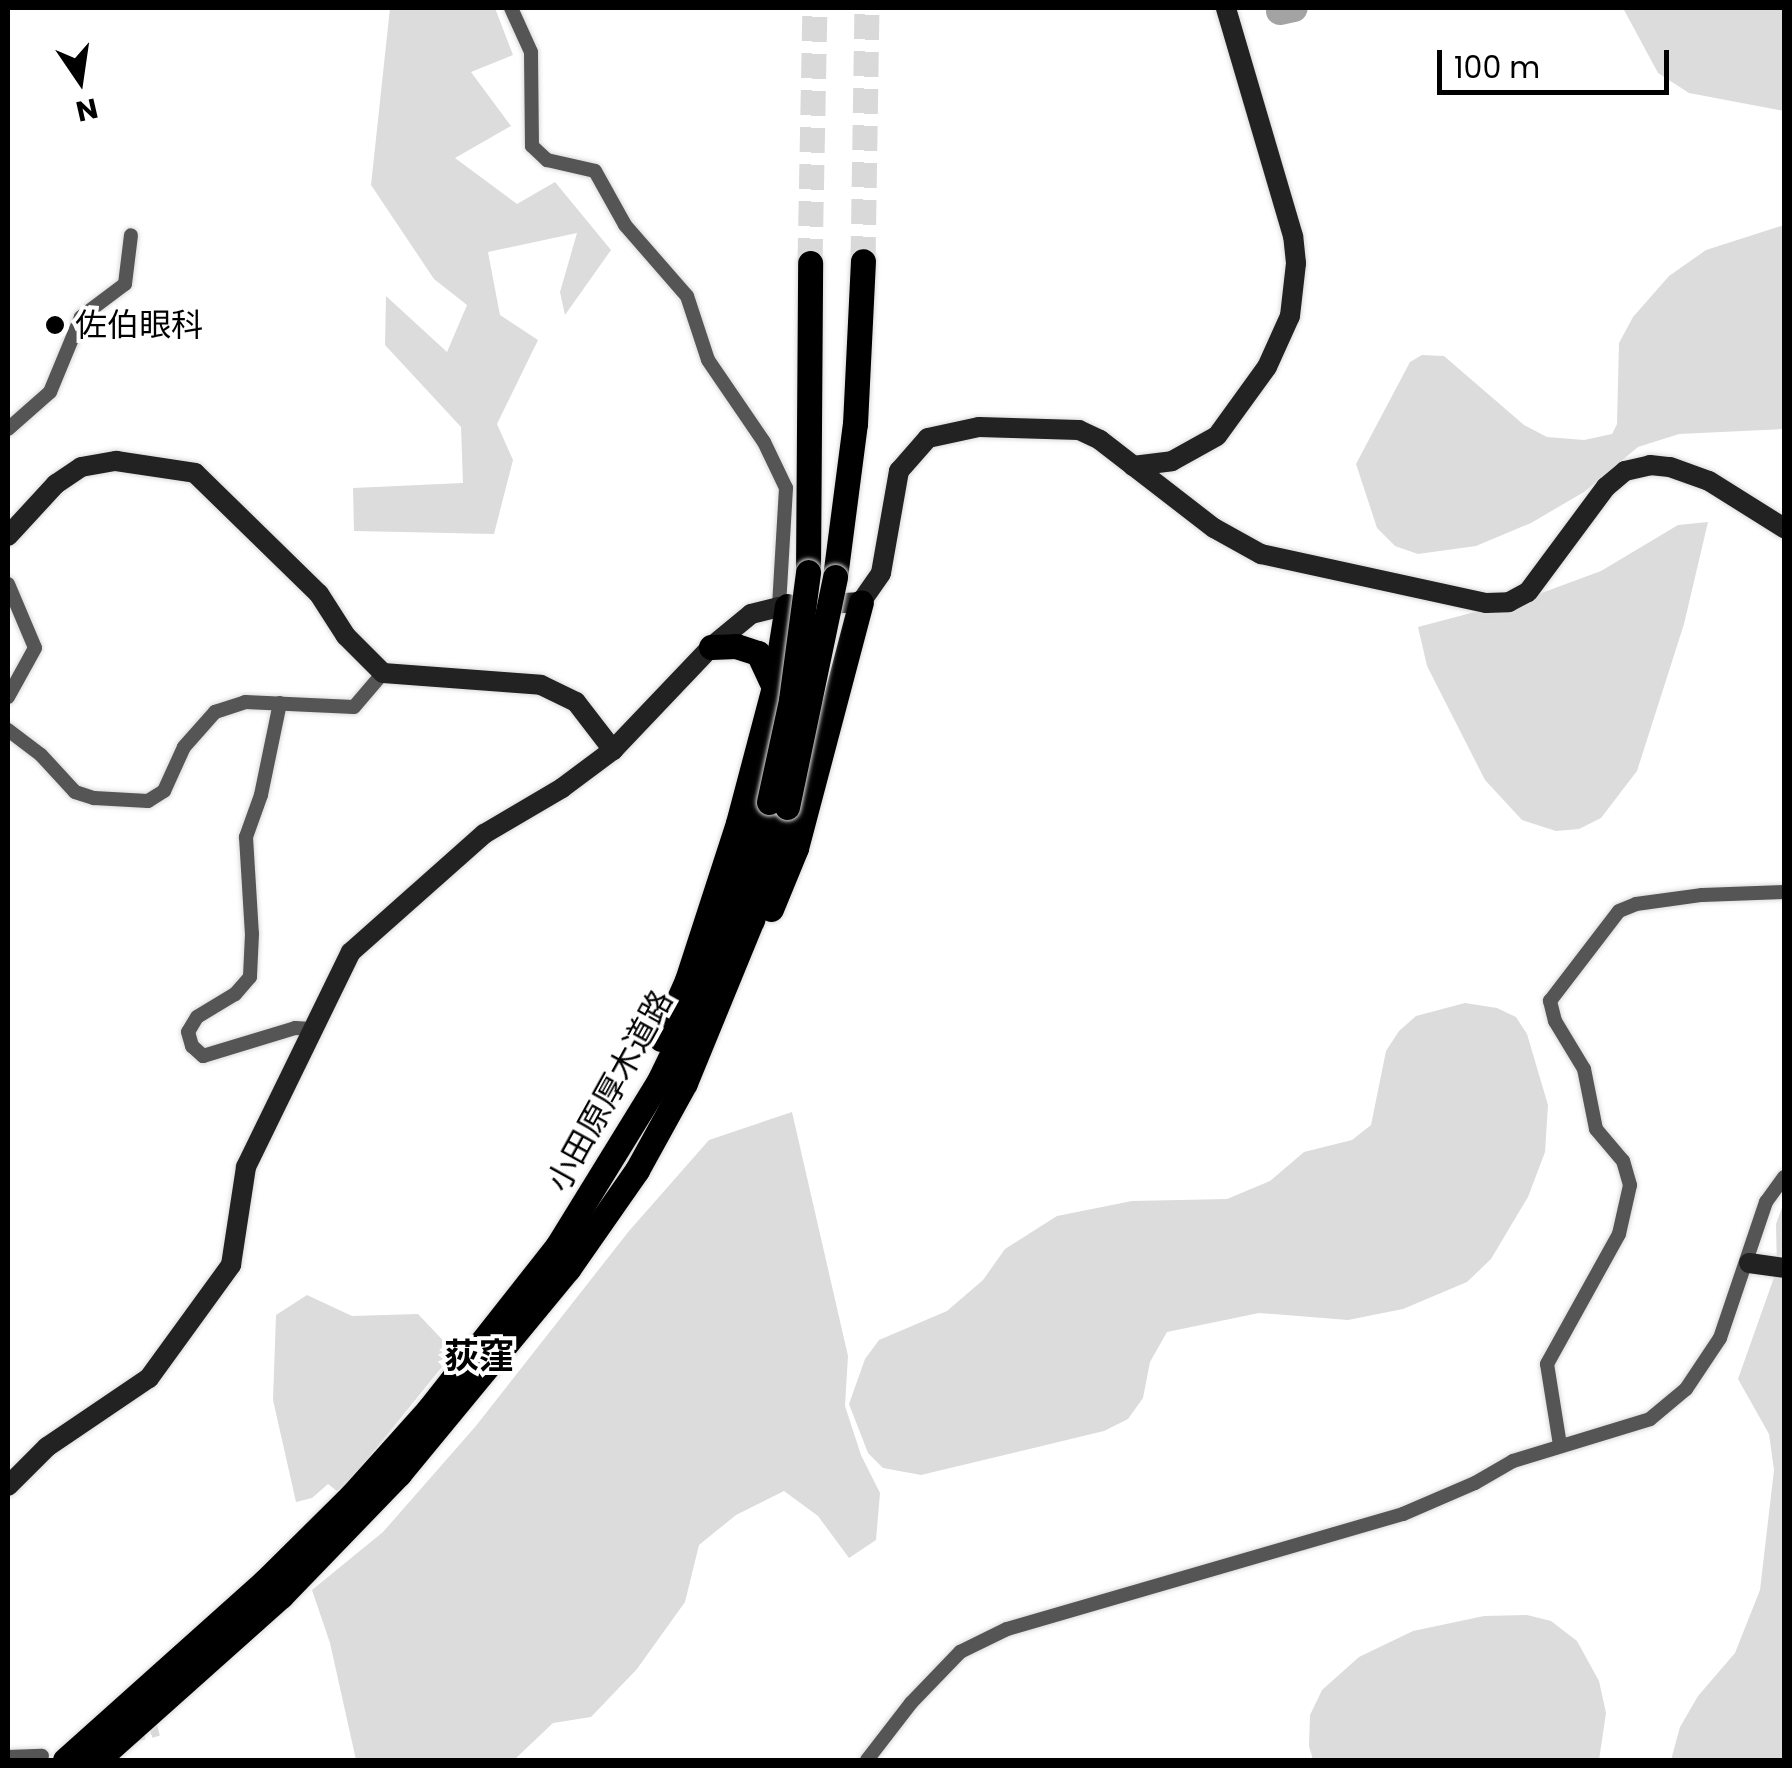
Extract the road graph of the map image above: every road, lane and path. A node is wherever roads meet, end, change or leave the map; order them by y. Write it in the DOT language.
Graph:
graph roads {
  1 [pos="511,8"];
  2 [pos="1226,8"];
  3 [pos="131,235"];
  4 [pos="863,261"];
  5 [pos="810,263"];
  6 [pos="8,430"];
  7 [pos="1133,466"];
  8 [pos="1784,528"];
  9 [pos="8,536"];
  10 [pos="8,584"];
  11 [pos="861,602"];
  12 [pos="783,606"];
  13 [pos="711,647"];
  14 [pos="383,673"];
  15 [pos="774,687"];
  16 [pos="8,697"];
  17 [pos="280,703"];
  18 [pos="8,730"];
  19 [pos="613,750"];
  20 [pos="778,804"];
  21 [pos="1784,892"];
  22 [pos="720,1006"];
  23 [pos="312,1030"];
  24 [pos="1784,1177"];
  25 [pos="558,1245"];
  26 [pos="1749,1262"];
  27 [pos="1784,1268"];
  28 [pos="1560,1445"];
  29 [pos="8,1486"];
  30 [pos="8,1756"];
  31 [pos="54,1759"];
  32 [pos="97,1760"];
  33 [pos="867,1760"];
  1 -- 12 [label="street"];
  2 -- 7 [label="street"];
  3 -- 6 [label="street"];
  4 -- 20 [label="highway, 小田原厚木道路, bridge"];
  5 -- 20 [label="highway, 小田原厚木道路, bridge"];
  7 -- 8 [label="street"];
  7 -- 11 [label="street"];
  9 -- 14 [label="street"];
  10 -- 16 [label="street"];
  11 -- 12 [label="street"];
  11 -- 22 [label="highway"];
  12 -- 13 [label="street"];
  12 -- 15 [label="highway"];
  13 -- 15 [label="highway"];
  13 -- 19 [label="street"];
  14 -- 17 [label="street"];
  14 -- 19 [label="street"];
  15 -- 25 [label="highway"];
  17 -- 18 [label="street"];
  17 -- 23 [label="street"];
  19 -- 23 [label="street"];
  20 -- 22 [label="highway, 小田原厚木道路"];
  20 -- 25 [label="highway, 小田原厚木道路"];
  21 -- 28 [label="street"];
  22 -- 32 [label="highway, 小田原厚木道路"];
  23 -- 29 [label="street"];
  24 -- 26 [label="street"];
  25 -- 31 [label="highway, 小田原厚木道路"];
  26 -- 27 [label="street"];
  26 -- 28 [label="street"];
  28 -- 33 [label="street"];
  30 -- 31 [label="street"];
}
